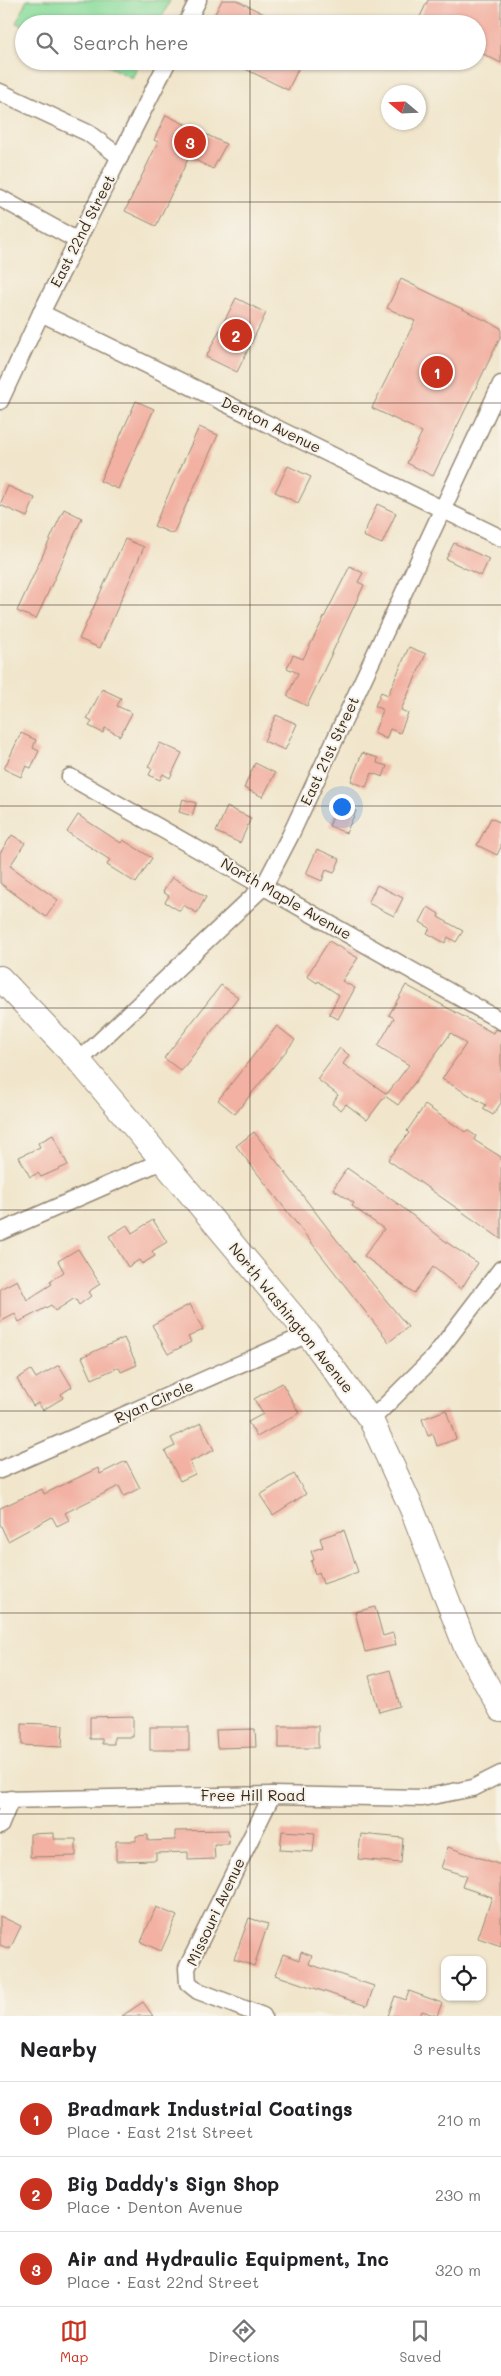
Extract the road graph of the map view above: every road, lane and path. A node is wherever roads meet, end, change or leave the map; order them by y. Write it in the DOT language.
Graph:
graph roads {
  1 [pos="198,0"];
  2 [pos="190,15"];
  3 [pos="164,70"];
  4 [pos="0,92"];
  5 [pos="120,157"];
  6 [pos="0,198"];
  7 [pos="78,241"];
  8 [pos="41,313"];
  9 [pos="501,384"];
  10 [pos="0,402"];
  11 [pos="442,509"];
  12 [pos="501,538"];
  13 [pos="70,777"];
  14 [pos="264,886"];
  15 [pos="0,978"];
  16 [pos="501,1021"];
  17 [pos="79,1061"];
  18 [pos="162,1161"];
  19 [pos="0,1232"];
  20 [pos="501,1269"];
  21 [pos="308,1334"];
  22 [pos="371,1420"];
  23 [pos="0,1470"];
  24 [pos="501,1710"];
  25 [pos="501,1774"];
  26 [pos="272,1795"];
  27 [pos="5,1800"];
  28 [pos="0,1826"];
  29 [pos="263,2016"];
  1 -- 2 [label="street"];
  3 -- 5 [label="street, East 22nd Street"];
  4 -- 5 [label="street"];
  5 -- 7 [label="street, East 22nd Street"];
  6 -- 7 [label="street"];
  7 -- 8 [label="street, East 22nd Street"];
  8 -- 10 [label="street, East 22nd Street"];
  8 -- 11 [label="street, Denton Avenue"];
  9 -- 11 [label="street, East 21st Street"];
  11 -- 12 [label="street, Denton Avenue"];
  11 -- 14 [label="street, East 21st Street"];
  13 -- 14 [label="street, North Maple Avenue"];
  14 -- 16 [label="street, North Maple Avenue"];
  14 -- 17 [label="street, East 21st Street"];
  15 -- 17 [label="main road, North Washington Avenue"];
  17 -- 18 [label="main road, North Washington Avenue"];
  18 -- 19 [label="street"];
  18 -- 21 [label="main road, North Washington Avenue"];
  20 -- 22 [label="street"];
  21 -- 22 [label="main road, North Washington Avenue"];
  21 -- 23 [label="street, Ryan Circle"];
  22 -- 24 [label="main road, North Washington Avenue"];
  25 -- 26 [label="street, Free Hill Road"];
  26 -- 27 [label="street, Free Hill Road"];
  26 -- 29 [label="street, Missouri Avenue"];
  27 -- 28 [label="street"];
}
